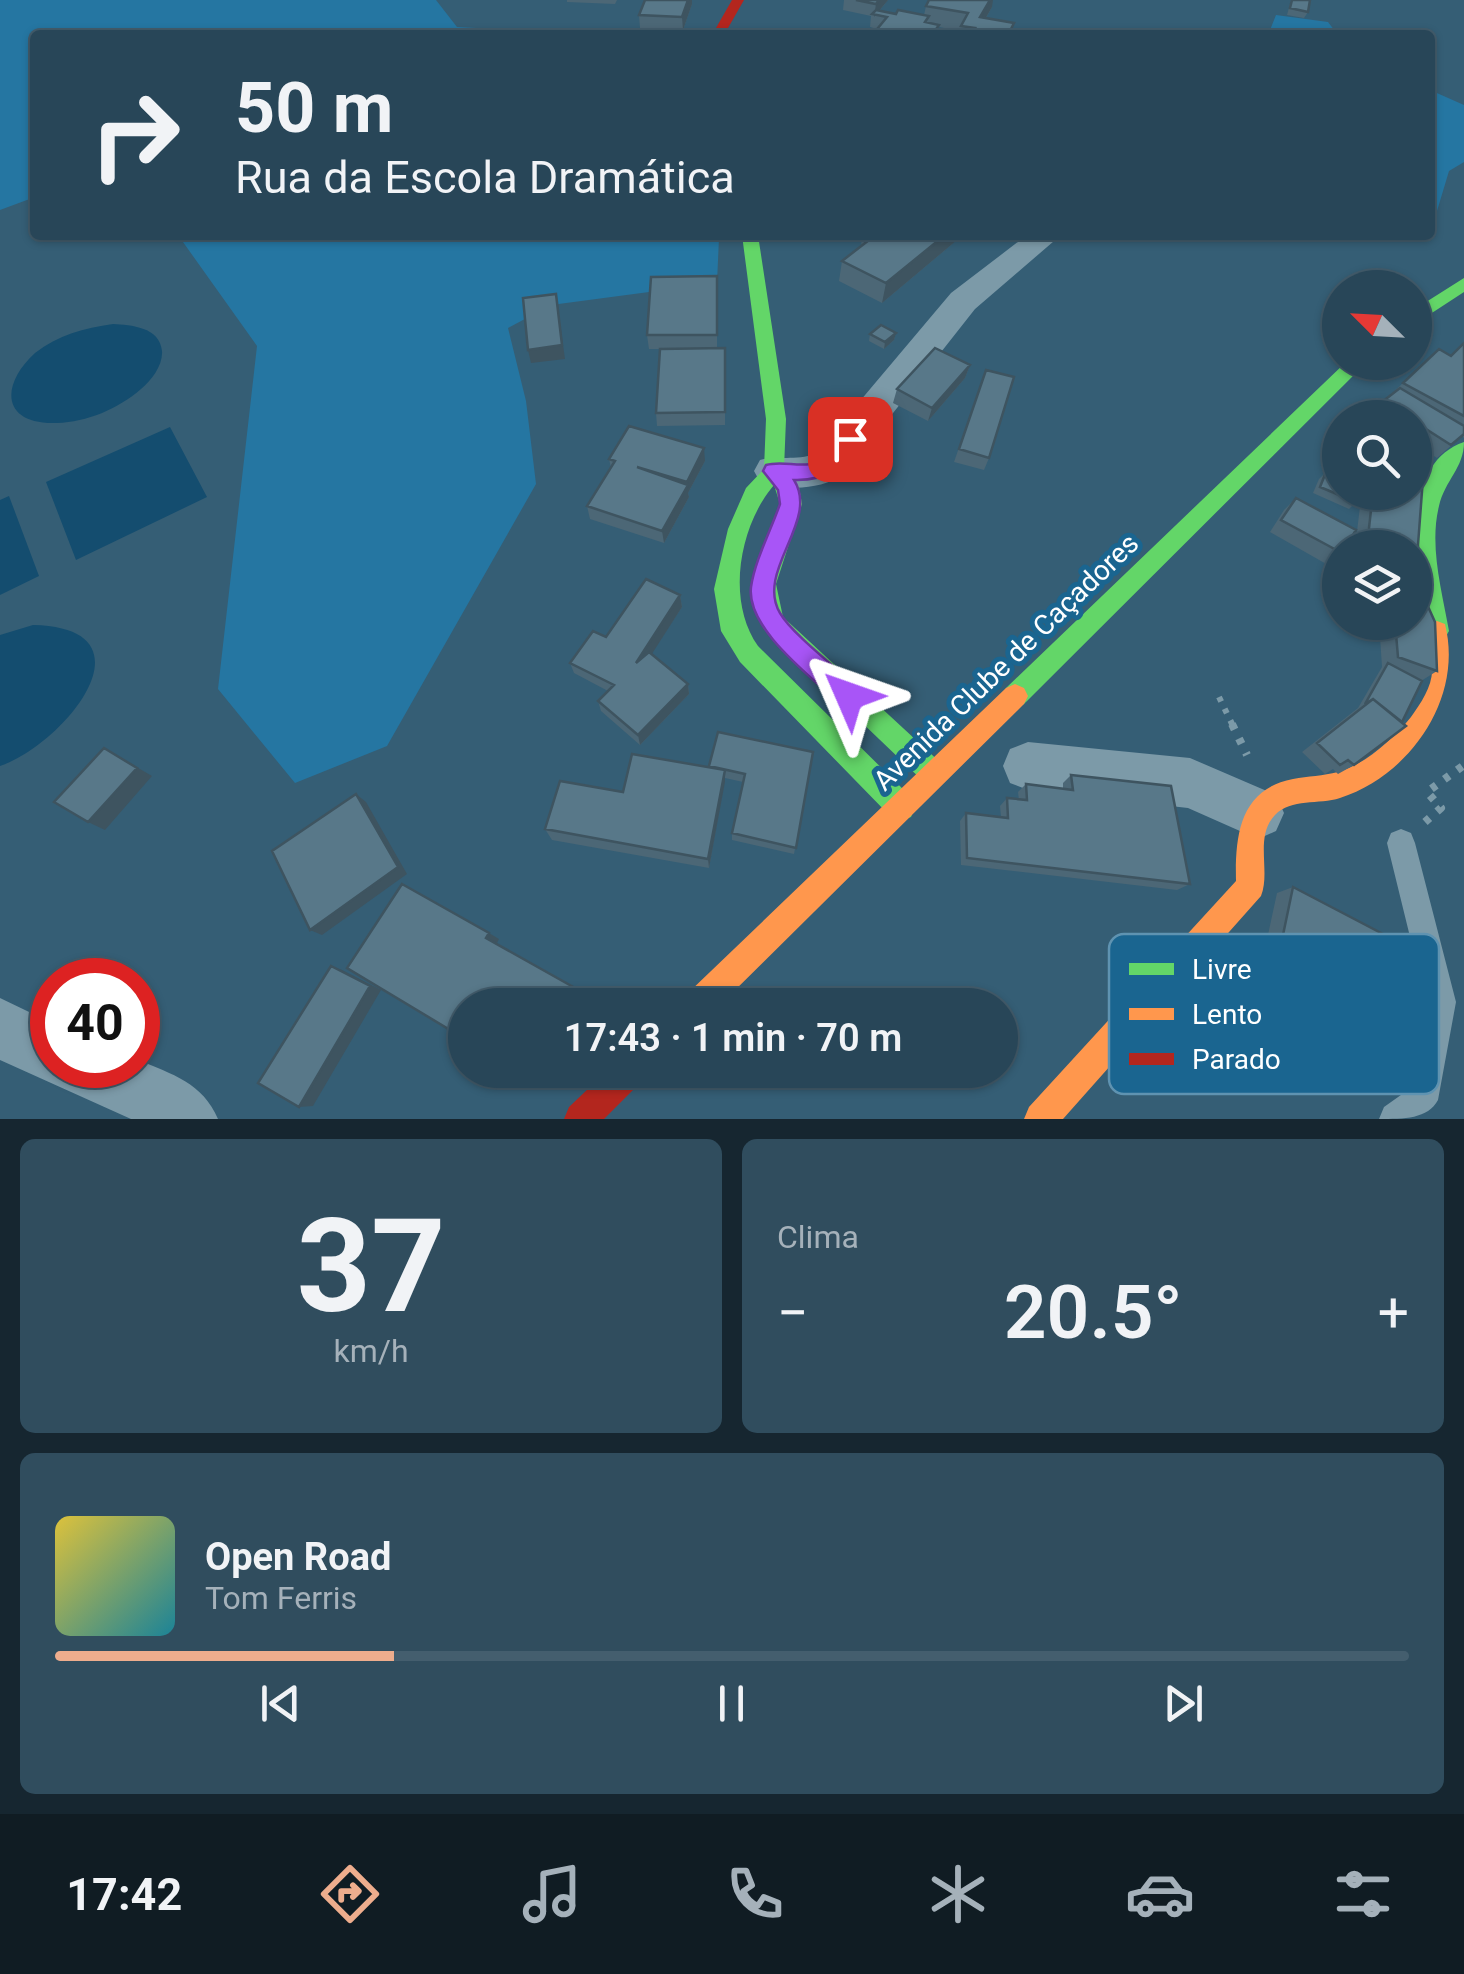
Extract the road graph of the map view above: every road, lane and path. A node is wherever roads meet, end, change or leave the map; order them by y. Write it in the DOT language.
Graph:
graph roads {
  1 [pos="738,0"];
  2 [pos="721,30"];
  3 [pos="751,240"];
  4 [pos="1040,240"];
  5 [pos="1464,284"];
  6 [pos="1432,306"];
  7 [pos="1339,380"];
  8 [pos="1464,450"];
  9 [pos="774,471"];
  10 [pos="1219,697"];
  11 [pos="1242,745"];
  12 [pos="1464,765"];
  13 [pos="1028,766"];
  14 [pos="934,774"];
  15 [pos="901,806"];
  16 [pos="1258,812"];
  17 [pos="1401,843"];
  18 [pos="1208,934"];
  19 [pos="1424,934"];
  20 [pos="715,988"];
  21 [pos="0,1028"];
  22 [pos="30,1043"];
  23 [pos="1109,1044"];
  24 [pos="131,1088"];
  25 [pos="613,1088"];
  26 [pos="1423,1094"];
  27 [pos="187,1119"];
  28 [pos="581,1119"];
  29 [pos="1041,1119"];
  30 [pos="1396,1119"];
  1 -- 2 [label="street"];
  3 -- 9 [label="street"];
  4 -- 9 [label="street"];
  5 -- 6 [label="street"];
  7 -- 14 [label="street, Avenida Clube de Caçadores"];
  8 -- 16 [label="street"];
  9 -- 14 [label="street"];
  9 -- 15 [label="street"];
  10 -- 11 [label="path"];
  12 -- 17 [label="path"];
  13 -- 16 [label="street"];
  14 -- 15 [label="street, Avenida Clube de Caçadores"];
  15 -- 20 [label="street, Avenida Clube de Caçadores"];
  16 -- 18 [label="street"];
  17 -- 19 [label="lane"];
  21 -- 22 [label="street"];
  23 -- 29 [label="street"];
  24 -- 27 [label="street"];
  25 -- 28 [label="street"];
  26 -- 30 [label="lane"];
}
